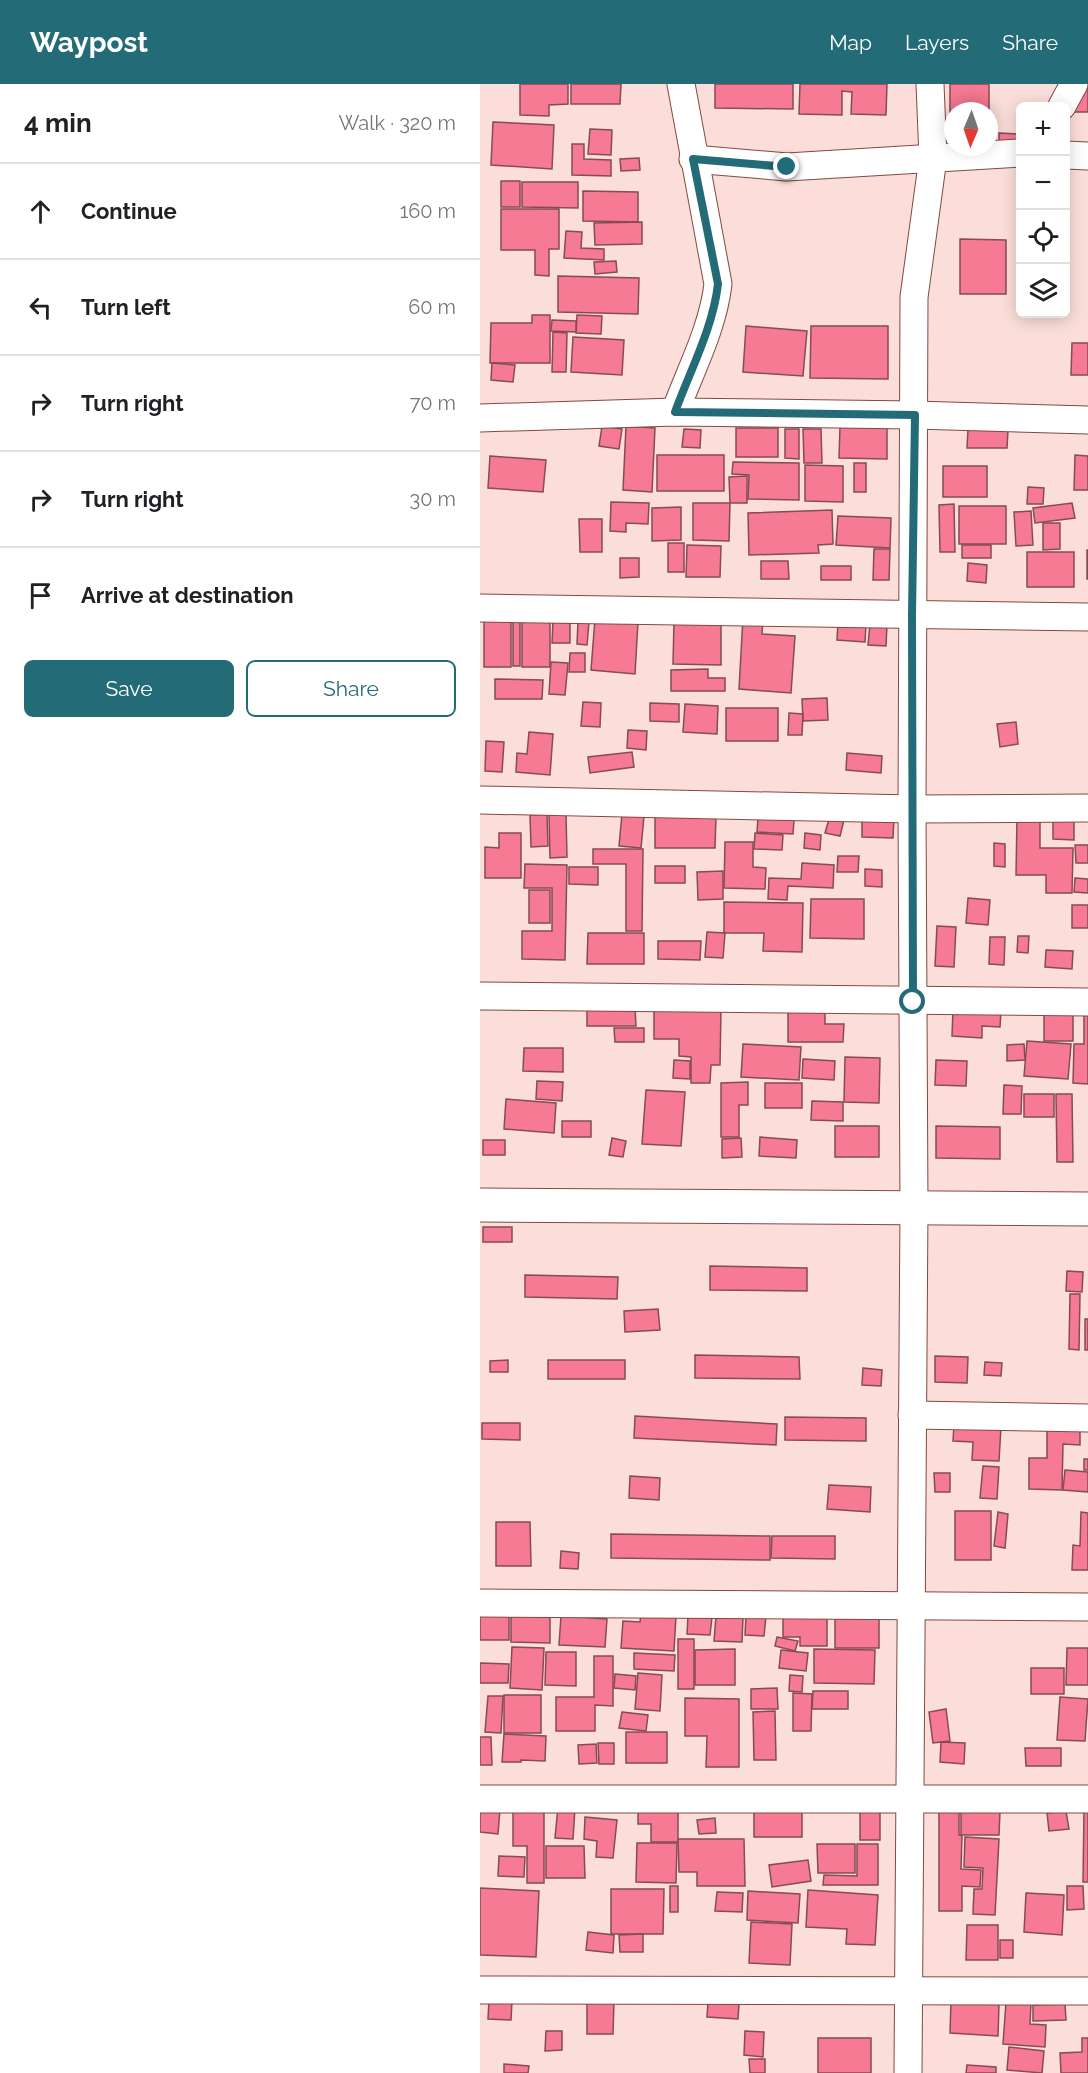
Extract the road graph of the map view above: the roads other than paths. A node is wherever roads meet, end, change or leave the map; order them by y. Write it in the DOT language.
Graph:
graph roads {
  1 [pos="681,84"];
  2 [pos="930,84"];
  3 [pos="1074,84"];
  4 [pos="1064,102"];
  5 [pos="1016,153"];
  6 [pos="1070,154"];
  7 [pos="1088,156"];
  8 [pos="933,158"];
  9 [pos="693,159"];
  10 [pos="675,412"];
  11 [pos="915,415"];
  12 [pos="480,418"];
  13 [pos="1088,420"];
  14 [pos="480,608"];
  15 [pos="912,615"];
  16 [pos="1088,617"];
  17 [pos="480,800"];
  18 [pos="912,808"];
  19 [pos="1088,808"];
  20 [pos="480,996"];
  21 [pos="913,1002"];
  22 [pos="1088,1002"];
  23 [pos="480,1205"];
  24 [pos="914,1208"];
  25 [pos="1088,1209"];
  26 [pos="912,1415"];
  27 [pos="1088,1418"];
  28 [pos="480,1603"];
  29 [pos="910,1605"];
  30 [pos="1088,1608"];
  31 [pos="480,1799"];
  32 [pos="909,1799"];
  33 [pos="1088,1799"];
  34 [pos="480,1990"];
  35 [pos="909,1991"];
  36 [pos="1088,1991"];
  37 [pos="908,2073"];
  1 -- 9 [label="street"];
  2 -- 8 [label="street"];
  3 -- 4 [label="street"];
  5 -- 8 [label="street"];
  6 -- 7 [label="street"];
  8 -- 9 [label="street"];
  8 -- 11 [label="street"];
  9 -- 10 [label="street"];
  10 -- 11 [label="street"];
  10 -- 12 [label="street"];
  11 -- 13 [label="street"];
  11 -- 15 [label="street"];
  14 -- 15 [label="street"];
  15 -- 16 [label="street"];
  15 -- 18 [label="street"];
  17 -- 18 [label="street"];
  18 -- 19 [label="street"];
  18 -- 21 [label="street"];
  20 -- 21 [label="street"];
  21 -- 22 [label="street"];
  21 -- 24 [label="street"];
  23 -- 24 [label="street"];
  24 -- 25 [label="street"];
  24 -- 26 [label="street"];
  26 -- 27 [label="street"];
  26 -- 29 [label="street"];
  28 -- 29 [label="street"];
  29 -- 30 [label="street"];
  29 -- 32 [label="street"];
  31 -- 32 [label="street"];
  32 -- 33 [label="street"];
  32 -- 35 [label="street"];
  34 -- 35 [label="street"];
  35 -- 36 [label="street"];
  35 -- 37 [label="street"];
}
